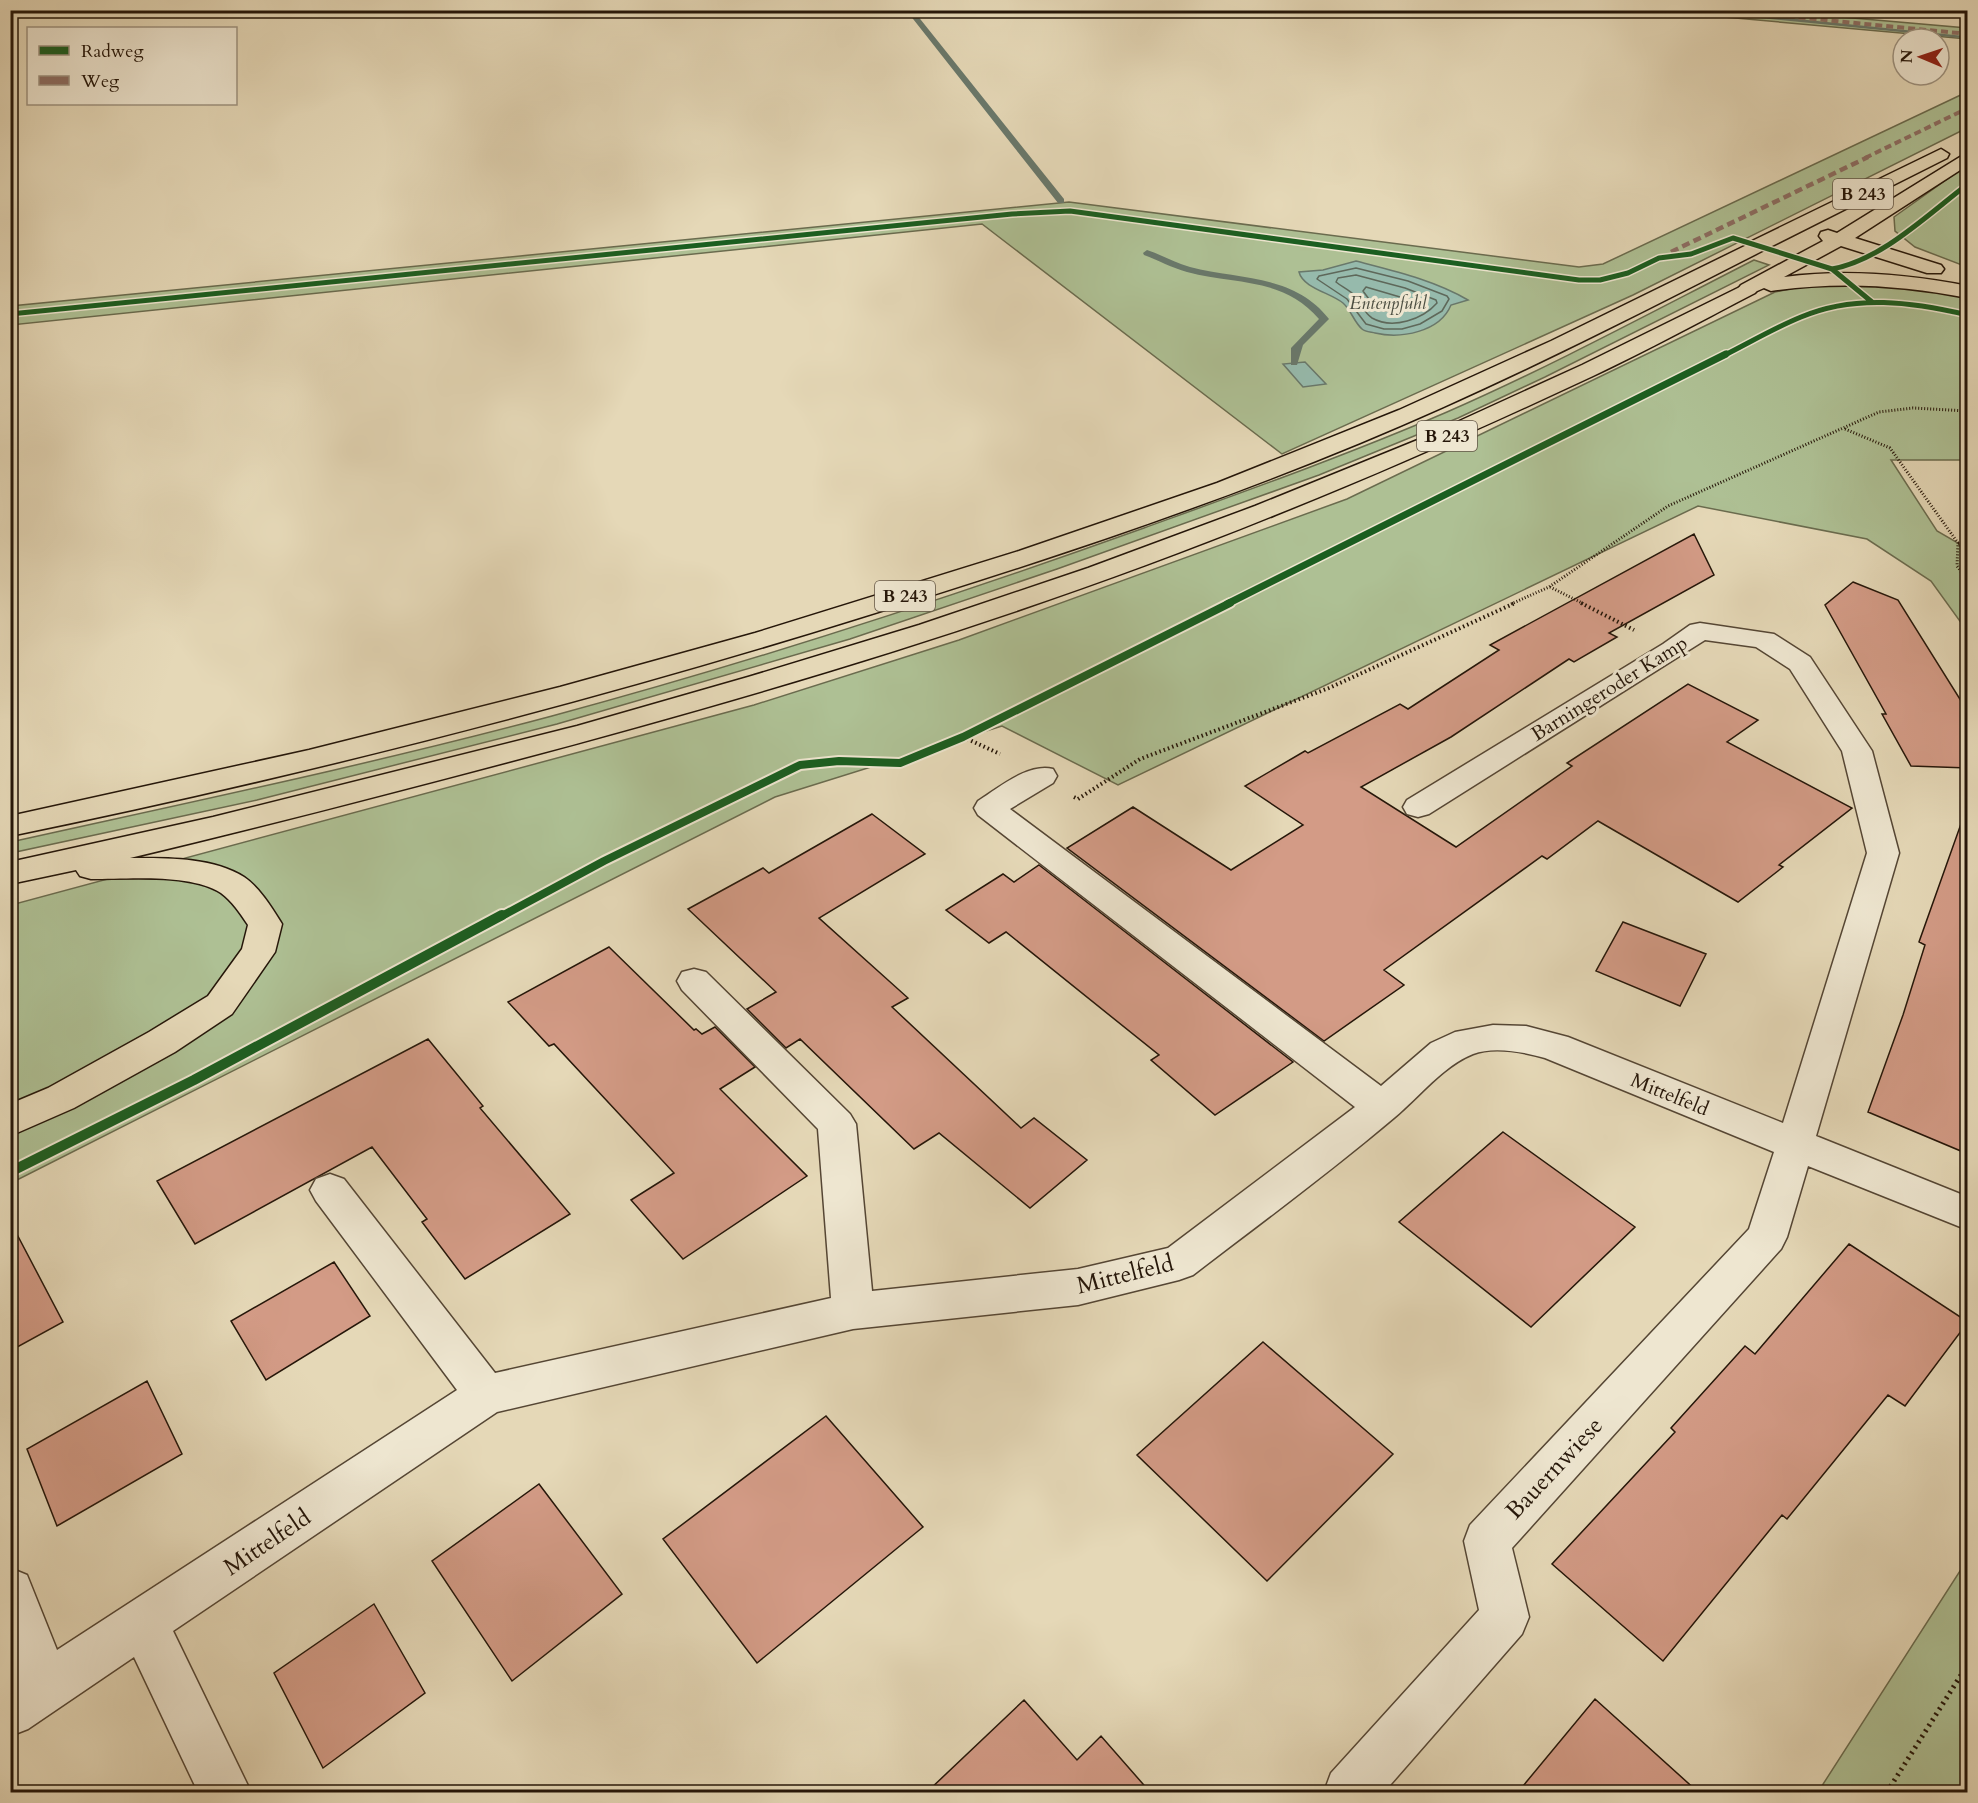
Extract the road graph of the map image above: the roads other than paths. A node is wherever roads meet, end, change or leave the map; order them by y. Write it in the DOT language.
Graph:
graph roads {
  1 [pos="1968,139"];
  2 [pos="1968,157"];
  3 [pos="1798,226"];
  4 [pos="1769,240"];
  5 [pos="1832,244"];
  6 [pos="1968,280"];
  7 [pos="1748,289"];
  8 [pos="1968,292"];
  9 [pos="1042,776"];
  10 [pos="1418,807"];
  11 [pos="10,826"];
  12 [pos="44,866"];
  13 [pos="10,873"];
  14 [pos="693,981"];
  15 [pos="1382,1107"];
  16 [pos="10,1121"];
  17 [pos="1794,1143"];
  18 [pos="330,1190"];
  19 [pos="1968,1214"];
  20 [pos="853,1311"];
  21 [pos="486,1395"];
  22 [pos="10,1592"];
  23 [pos="144,1624"];
  24 [pos="29,1699"];
  25 [pos="225,1792"];
  26 [pos="1350,1792"];
  1 -- 3 [label="main road, B 243"];
  2 -- 5 [label="main road, B 243"];
  3 -- 4 [label="main road, B 243"];
  3 -- 5 [label="main road"];
  4 -- 5 [label="main road"];
  4 -- 11 [label="main road, B 243"];
  5 -- 6 [label="main road"];
  5 -- 7 [label="main road, B 243"];
  5 -- 8 [label="main road"];
  7 -- 8 [label="main road"];
  7 -- 12 [label="main road, B 243"];
  9 -- 15 [label="street"];
  10 -- 17 [label="street, Barningeroder Kamp"];
  12 -- 13 [label="main road, B 243"];
  12 -- 16 [label="main road"];
  14 -- 20 [label="street"];
  15 -- 17 [label="street, Mittelfeld"];
  15 -- 20 [label="street, Mittelfeld"];
  17 -- 19 [label="street, Mittelfeld"];
  17 -- 26 [label="street, Bauernwiese"];
  18 -- 21 [label="street"];
  20 -- 21 [label="street, Mittelfeld"];
  21 -- 23 [label="street, Mittelfeld"];
  22 -- 24 [label="street, Mittelfeld"];
  23 -- 24 [label="street, Mittelfeld"];
  23 -- 25 [label="street"];
}
